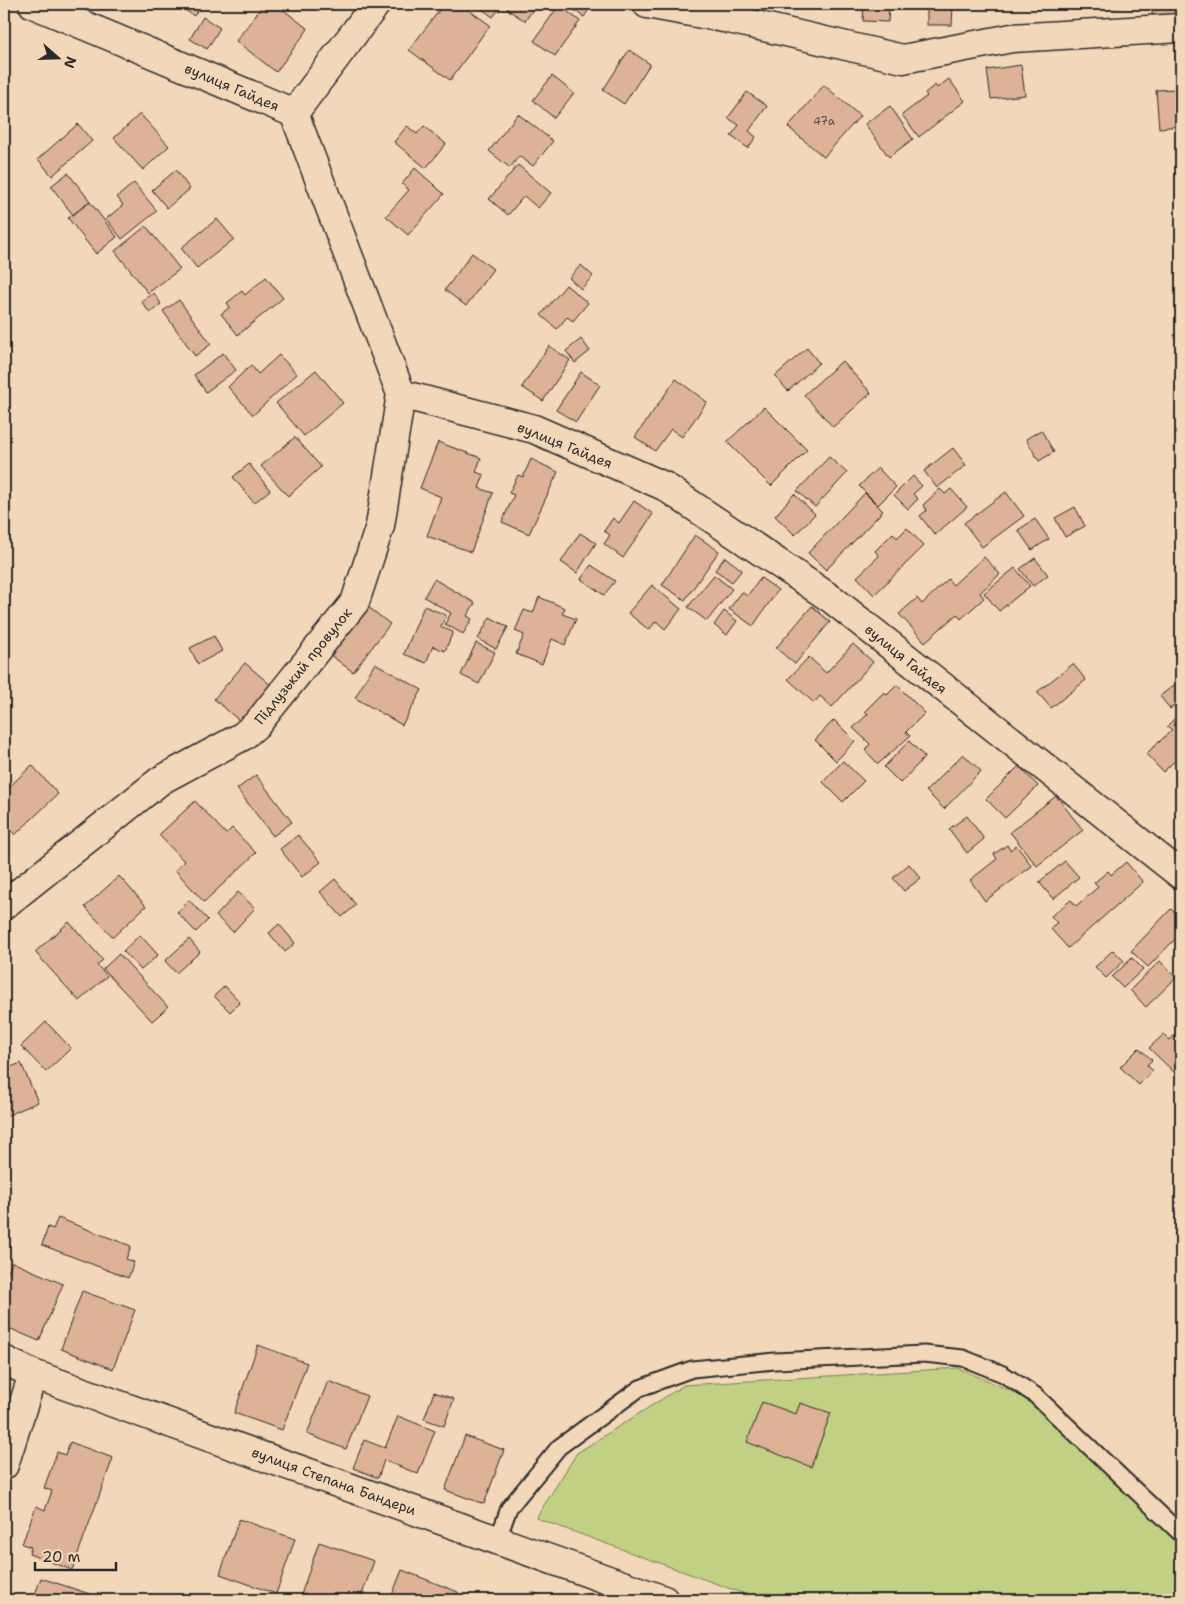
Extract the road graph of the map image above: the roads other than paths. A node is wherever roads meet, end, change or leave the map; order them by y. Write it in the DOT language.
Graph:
graph roads {
  1 [pos="33,4"];
  2 [pos="376,4"];
  3 [pos="647,4"];
  4 [pos="1181,28"];
  5 [pos="294,113"];
  6 [pos="401,394"];
  7 [pos="1181,875"];
  8 [pos="4,905"];
  9 [pos="4,1360"];
  10 [pos="33,1374"];
  11 [pos="4,1465"];
  12 [pos="1181,1534"];
  13 [pos="498,1540"];
  14 [pos="664,1600"];
  1 -- 5 [label="street, вулиця Гайдея"];
  2 -- 5 [label="street"];
  3 -- 4 [label="street"];
  5 -- 6 [label="street, вулиця Гайдея"];
  6 -- 7 [label="street, вулиця Гайдея"];
  6 -- 8 [label="street, Підлузький провулок"];
  9 -- 10 [label="street, вулиця Степана Бандери"];
  10 -- 11 [label="street"];
  10 -- 13 [label="street, вулиця Степана Бандери"];
  12 -- 13 [label="lane"];
  13 -- 14 [label="street, вулиця Степана Бандери"];
}
